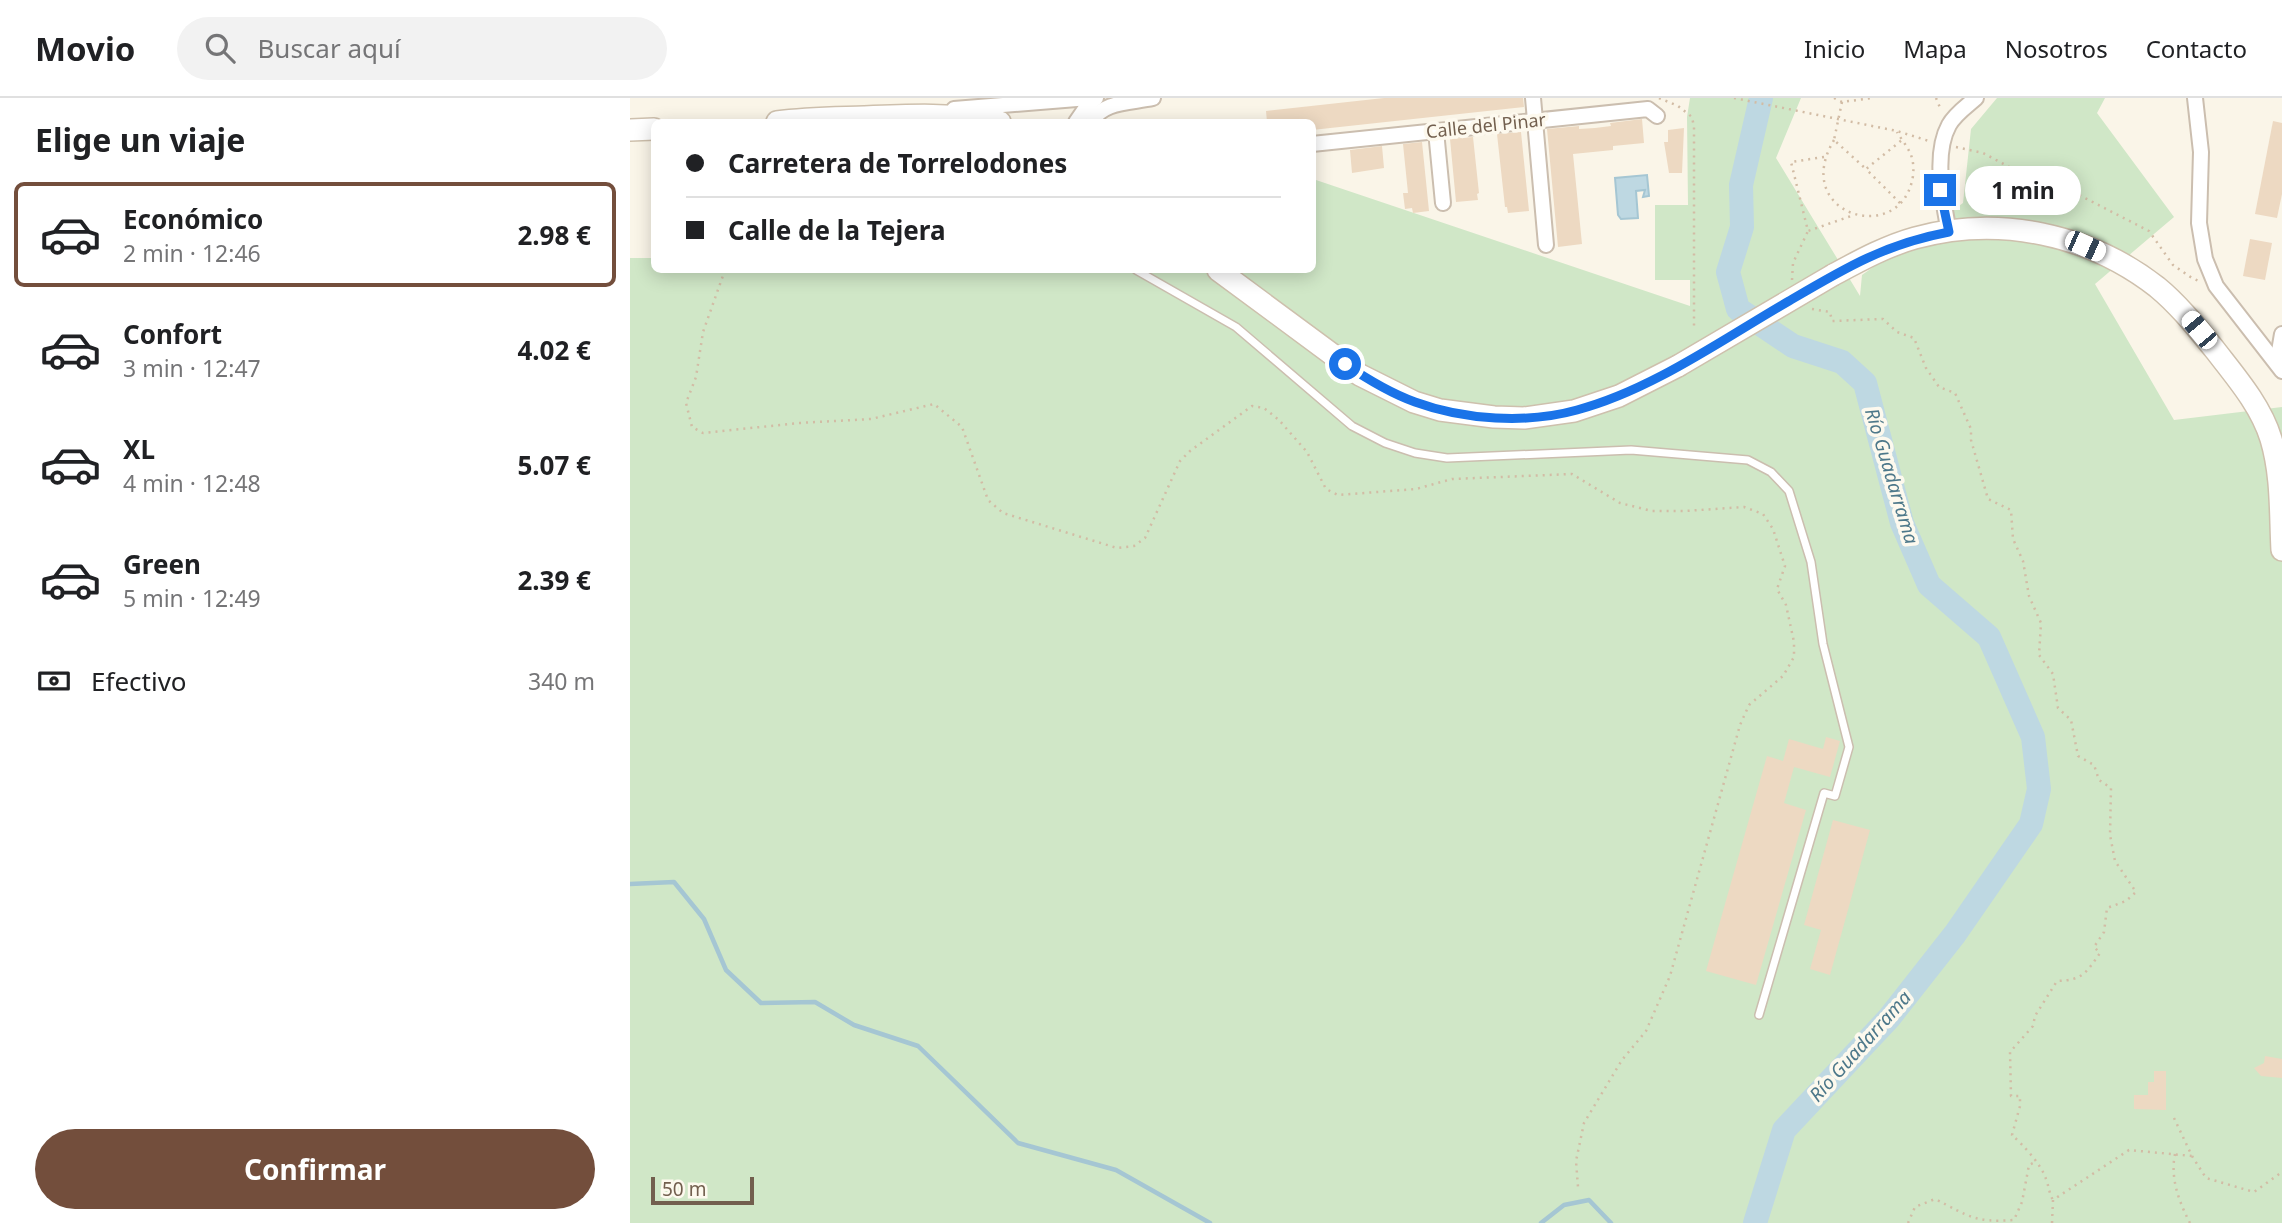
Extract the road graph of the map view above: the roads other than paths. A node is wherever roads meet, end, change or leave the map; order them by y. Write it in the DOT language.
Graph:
graph roads {
  1 [pos="1089,98"];
  2 [pos="1096,98"];
  3 [pos="1153,98"];
  4 [pos="1533,98"];
  5 [pos="1976,98"];
  6 [pos="2195,98"];
  7 [pos="1126,104"];
  8 [pos="926,114"];
  9 [pos="1657,116"];
  10 [pos="799,119"];
  11 [pos="985,119"];
  12 [pos="1078,119"];
  13 [pos="1093,119"];
  14 [pos="1102,119"];
  15 [pos="1535,121"];
  16 [pos="651,129"];
  17 [pos="630,130"];
  18 [pos="1436,131"];
  19 [pos="1316,144"];
  20 [pos="1443,203"];
  21 [pos="1949,232"];
  22 [pos="1546,245"];
  23 [pos="1141,273"];
  24 [pos="1223,273"];
  25 [pos="1237,273"];
  26 [pos="1301,330"];
  27 [pos="2282,334"];
  28 [pos="2279,367"];
  29 [pos="2282,550"];
  30 [pos="1759,1016"];
  1 -- 8 [label="street"];
  2 -- 12 [label="street"];
  3 -- 7 [label="street"];
  4 -- 15 [label="street"];
  5 -- 21 [label="street"];
  6 -- 28 [label="street"];
  7 -- 13 [label="street"];
  7 -- 14 [label="street"];
  8 -- 10 [label="main road"];
  8 -- 11 [label="main road"];
  9 -- 15 [label="street, Calle del Pinar"];
  15 -- 18 [label="street, Calle del Pinar"];
  15 -- 22 [label="street"];
  16 -- 17 [label="main road"];
  18 -- 19 [label="street, Calle del Pinar"];
  18 -- 20 [label="street"];
  21 -- 26 [label="main road, bridge"];
  21 -- 29 [label="main road"];
  23 -- 30 [label="lane"];
  24 -- 26 [label="main road"];
  25 -- 26 [label="main road"];
  27 -- 28 [label="street"];
}
